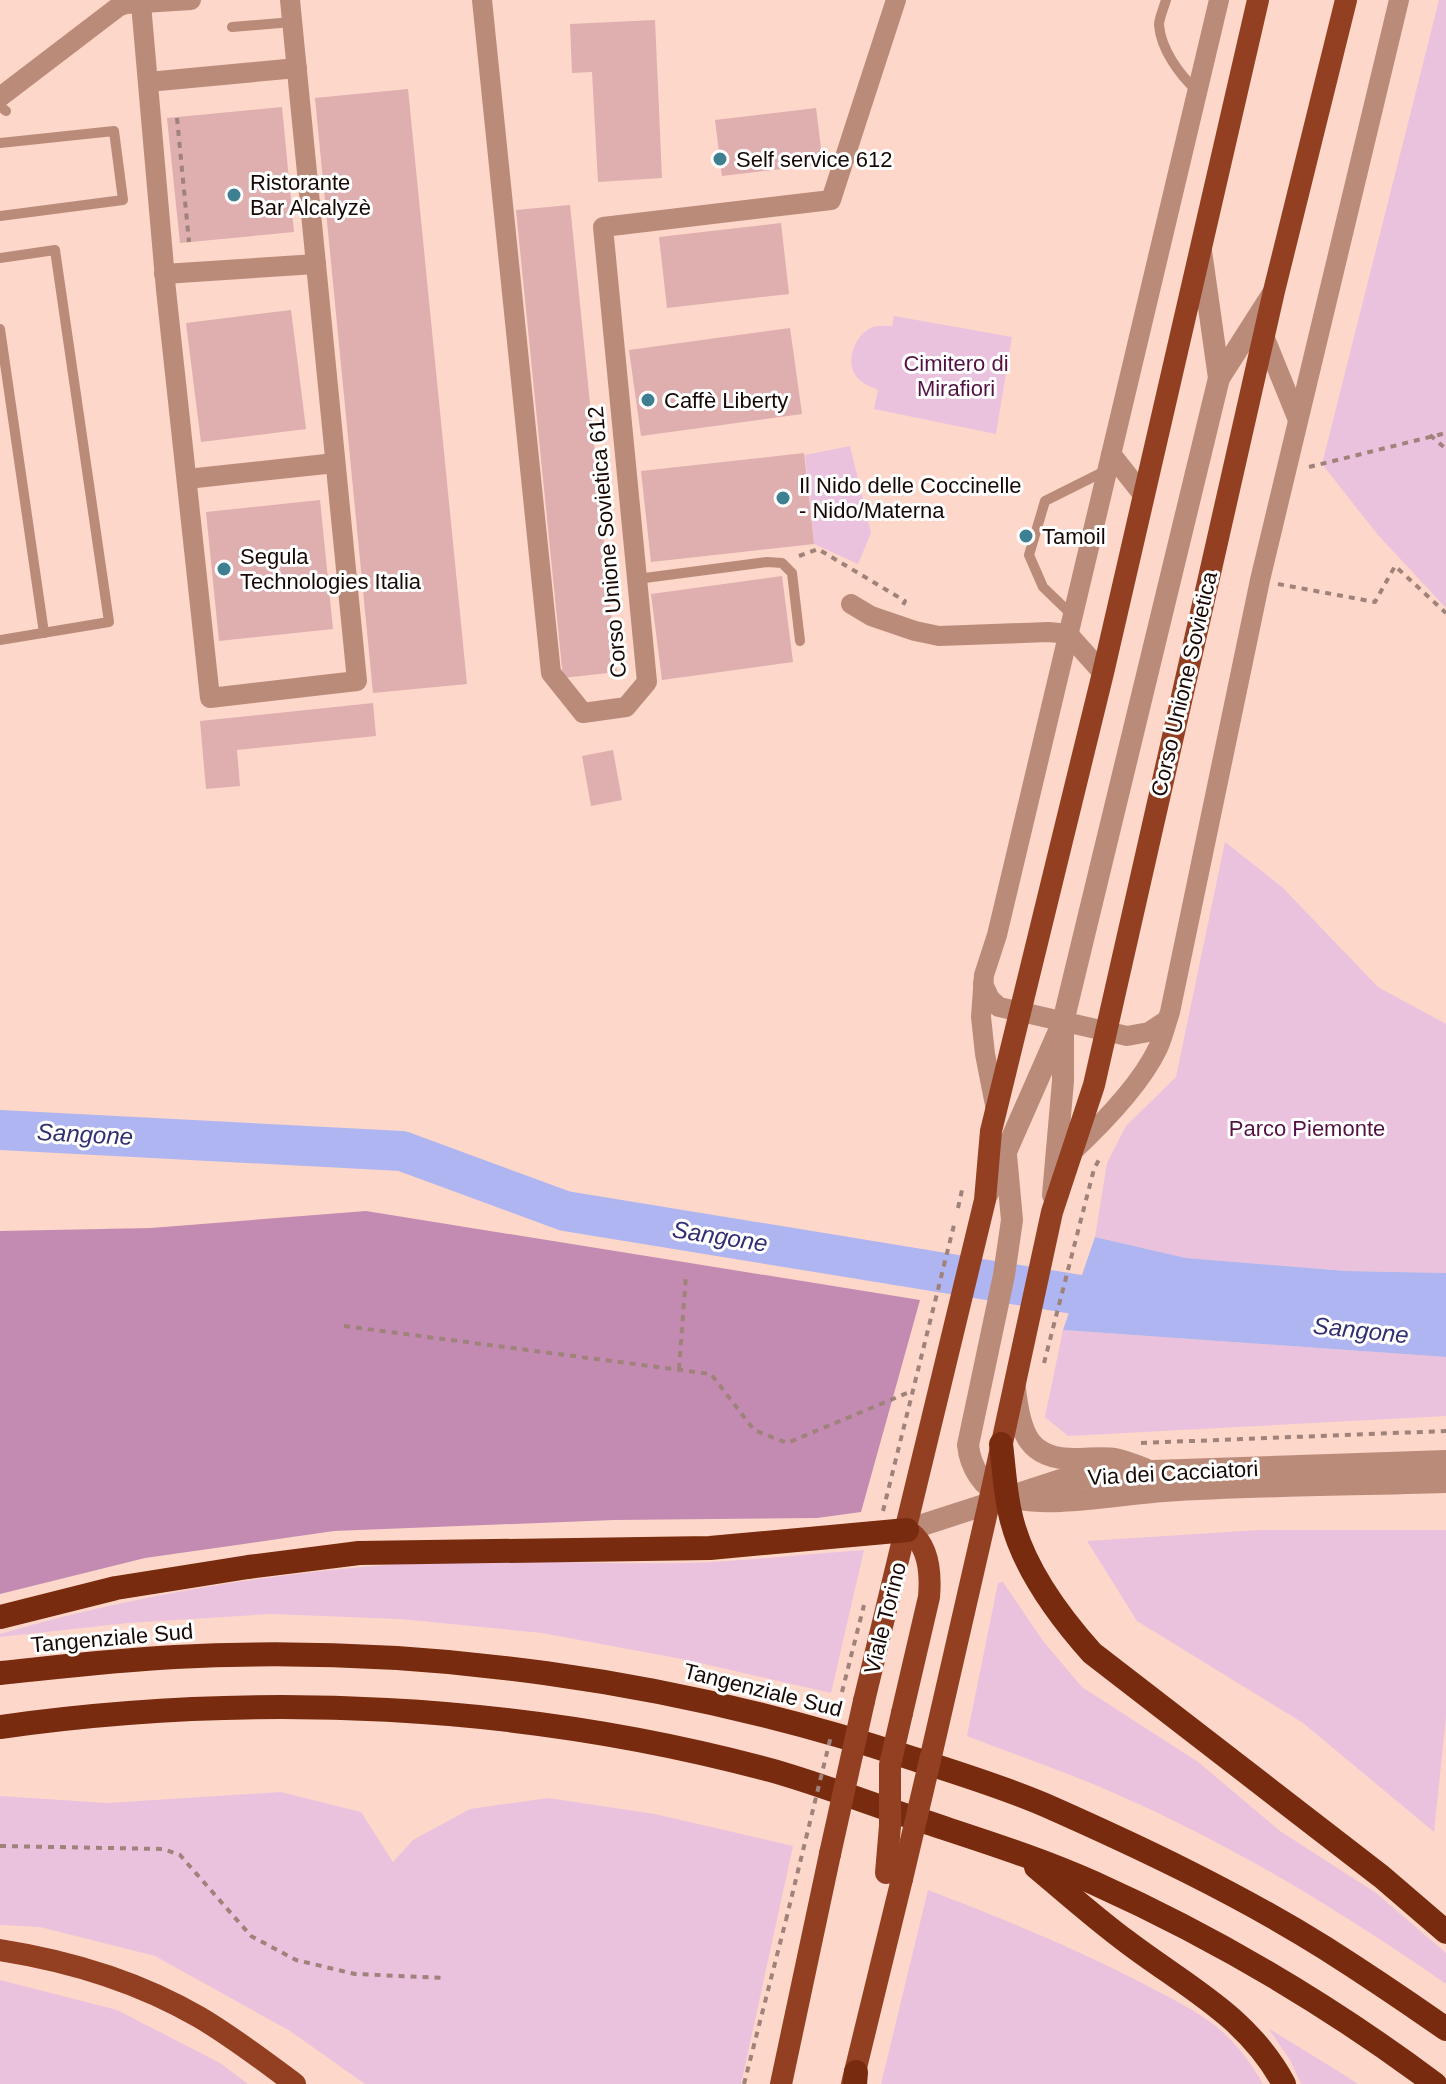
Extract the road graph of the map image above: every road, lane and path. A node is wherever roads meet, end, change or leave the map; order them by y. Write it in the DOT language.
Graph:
graph roads {
  1 [pos="191,0"];
  2 [pos="290,0"];
  3 [pos="482,0"];
  4 [pos="896,0"];
  5 [pos="1166,0"];
  6 [pos="1219,0"];
  7 [pos="1258,0"];
  8 [pos="1346,0"];
  9 [pos="1399,0"];
  10 [pos="141,4"];
  11 [pos="292,22"];
  12 [pos="232,27"];
  13 [pos="297,68"];
  14 [pos="148,82"];
  15 [pos="1197,91"];
  16 [pos="2,105"];
  17 [pos="177,118"];
  18 [pos="0,143"];
  19 [pos="0,216"];
  20 [pos="189,242"];
  21 [pos="1201,250"];
  22 [pos="0,258"];
  23 [pos="316,264"];
  24 [pos="164,274"];
  25 [pos="1274,291"];
  26 [pos="0,329"];
  27 [pos="1264,336"];
  28 [pos="1219,378"];
  29 [pos="1298,420"];
  30 [pos="1446,433"];
  31 [pos="1430,435"];
  32 [pos="1446,449"];
  33 [pos="1109,462"];
  34 [pos="335,463"];
  35 [pos="1285,473"];
  36 [pos="187,479"];
  37 [pos="1144,496"];
  38 [pos="782,563"];
  39 [pos="637,579"];
  40 [pos="1260,580"];
  41 [pos="851,604"];
  42 [pos="1446,613"];
  43 [pos="893,624"];
  44 [pos="1070,625"];
  45 [pos="44,633"];
  46 [pos="0,640"];
  47 [pos="800,641"];
  48 [pos="1103,673"];
  49 [pos="983,984"];
  50 [pos="1019,1012"];
  51 [pos="1167,1020"];
  52 [pos="1063,1022"];
  53 [pos="1105,1031"];
  54 [pos="996,1110"];
  55 [pos="1005,1153"];
  56 [pos="1069,1155"];
  57 [pos="983,1209"];
  58 [pos="957,1211"];
  59 [pos="1049,1223"];
  60 [pos="1077,1238"];
  61 [pos="686,1275"];
  62 [pos="344,1326"];
  63 [pos="1043,1368"];
  64 [pos="679,1369"];
  65 [pos="1015,1381"];
  66 [pos="912,1391"];
  67 [pos="1446,1431"];
  68 [pos="1138,1443"];
  69 [pos="1001,1444"];
  70 [pos="1446,1461"];
  71 [pos="1153,1471"];
  72 [pos="1446,1482"];
  73 [pos="1000,1501"];
  74 [pos="907,1530"];
  75 [pos="878,1534"];
  76 [pos="977,1558"];
  77 [pos="866,1591"];
  78 [pos="0,1617"];
  79 [pos="0,1673"];
  80 [pos="841,1695"];
  81 [pos="834,1725"];
  82 [pos="0,1727"];
  83 [pos="0,1846"];
  84 [pos="1019,1853"];
  85 [pos="894,1876"];
  86 [pos="1446,1932"];
  87 [pos="0,1950"];
  88 [pos="446,1978"];
  89 [pos="1446,2029"];
  90 [pos="854,2080"];
  91 [pos="295,2084"];
  92 [pos="744,2084"];
  93 [pos="781,2084"];
  94 [pos="1284,2084"];
  95 [pos="1435,2084"];
  1 -- 10 [label="street"];
  2 -- 11 [label="street"];
  3 -- 39 [label="street, Corso Unione Sovietica 612"];
  4 -- 39 [label="street, Corso Unione Sovietica 612"];
  5 -- 15 [label="lane"];
  6 -- 15 [label="street"];
  7 -- 21 [label="main road"];
  8 -- 25 [label="main road, Corso Unione Sovietica"];
  9 -- 29 [label="street"];
  10 -- 14 [label="street"];
  10 -- 16 [label="street"];
  11 -- 12 [label="lane"];
  11 -- 13 [label="street"];
  13 -- 14 [label="street"];
  13 -- 23 [label="street"];
  14 -- 24 [label="street"];
  15 -- 33 [label="street"];
  17 -- 20 [label="path"];
  18 -- 19 [label="lane"];
  21 -- 28 [label="street"];
  21 -- 37 [label="main road"];
  22 -- 45 [label="lane"];
  23 -- 24 [label="street"];
  23 -- 34 [label="street"];
  24 -- 36 [label="street"];
  25 -- 27 [label="main road, Corso Unione Sovietica"];
  25 -- 28 [label="street"];
  26 -- 45 [label="lane"];
  27 -- 29 [label="street"];
  27 -- 53 [label="main road, Corso Unione Sovietica"];
  28 -- 52 [label="street, Corso Unione Sovietica"];
  29 -- 35 [label="street"];
  30 -- 31 [label="path"];
  31 -- 32 [label="path"];
  31 -- 35 [label="path"];
  33 -- 37 [label="street"];
  33 -- 44 [label="street"];
  33 -- 44 [label="lane"];
  34 -- 36 [label="street"];
  34 -- 36 [label="street"];
  35 -- 40 [label="street"];
  37 -- 48 [label="main road"];
  38 -- 39 [label="lane"];
  38 -- 43 [label="path"];
  38 -- 47 [label="lane"];
  40 -- 42 [label="path"];
  40 -- 51 [label="street"];
  41 -- 43 [label="street"];
  43 -- 44 [label="street"];
  44 -- 48 [label="street"];
  44 -- 49 [label="street"];
  45 -- 46 [label="lane"];
  48 -- 50 [label="main road"];
  49 -- 50 [label="street"];
  49 -- 54 [label="street"];
  50 -- 52 [label="street"];
  50 -- 54 [label="main road"];
  51 -- 53 [label="street"];
  51 -- 56 [label="street"];
  52 -- 53 [label="street"];
  52 -- 55 [label="street"];
  52 -- 59 [label="street"];
  53 -- 56 [label="main road, Corso Unione Sovietica"];
  54 -- 57 [label="main road"];
  55 -- 57 [label="street"];
  55 -- 73 [label="street"];
  56 -- 59 [label="main road, Corso Unione Sovietica"];
  57 -- 74 [label="main road, Viale Torino"];
  58 -- 66 [label="path"];
  59 -- 65 [label="main road, Corso Unione Sovietica"];
  60 -- 63 [label="path"];
  61 -- 64 [label="path"];
  62 -- 64 [label="path"];
  64 -- 66 [label="path"];
  65 -- 69 [label="main road"];
  65 -- 71 [label="street"];
  66 -- 75 [label="path"];
  67 -- 68 [label="path"];
  69 -- 73 [label="highway"];
  70 -- 71 [label="street, Via dei Cacciatori"];
  71 -- 73 [label="street, Via dei Cacciatori"];
  72 -- 73 [label="street, Via dei Cacciatori"];
  73 -- 74 [label="street, Via dei Cacciatori"];
  73 -- 76 [label="street"];
  73 -- 86 [label="highway"];
  74 -- 75 [label="highway"];
  74 -- 85 [label="main road, bridge"];
  74 -- 93 [label="main road, Viale Torino, bridge"];
  75 -- 78 [label="highway"];
  76 -- 85 [label="main road, bridge"];
  77 -- 80 [label="path, bridge"];
  79 -- 89 [label="highway, Tangenziale Sud"];
  81 -- 92 [label="path, bridge"];
  82 -- 84 [label="highway"];
  83 -- 88 [label="path"];
  84 -- 94 [label="highway"];
  84 -- 95 [label="highway"];
  85 -- 90 [label="main road"];
  87 -- 91 [label="main road"];
}
